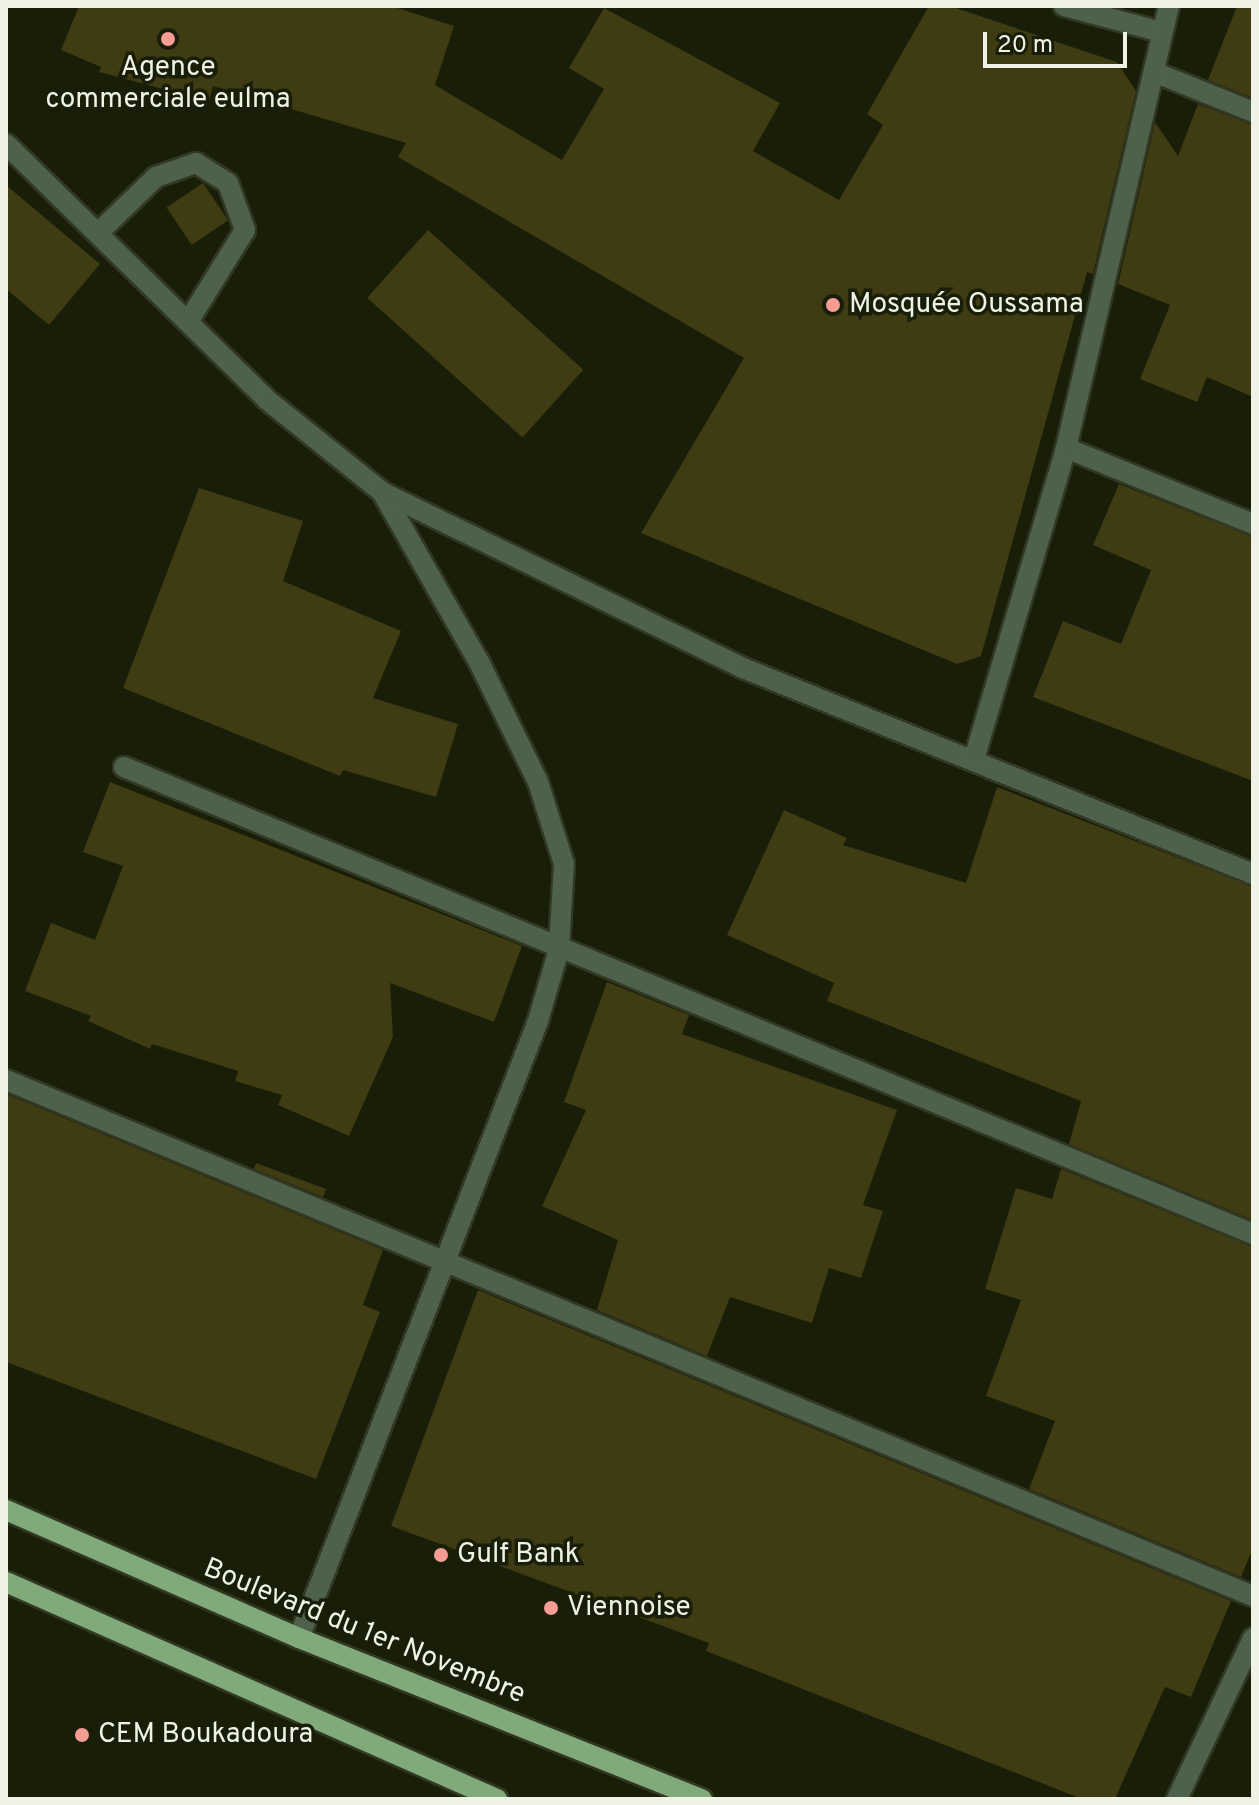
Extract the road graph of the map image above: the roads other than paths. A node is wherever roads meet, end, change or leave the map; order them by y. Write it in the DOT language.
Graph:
graph roads {
  1 [pos="1064,6"];
  2 [pos="1169,6"];
  3 [pos="1162,32"];
  4 [pos="1154,72"];
  5 [pos="1253,112"];
  6 [pos="6,144"];
  7 [pos="99,232"];
  8 [pos="188,322"];
  9 [pos="1066,448"];
  10 [pos="382,492"];
  11 [pos="1253,524"];
  12 [pos="974,759"];
  13 [pos="124,767"];
  14 [pos="1253,874"];
  15 [pos="559,949"];
  16 [pos="6,1080"];
  17 [pos="1253,1234"];
  18 [pos="444,1261"];
  19 [pos="6,1510"];
  20 [pos="6,1582"];
  21 [pos="1253,1596"];
  22 [pos="299,1638"];
  23 [pos="1253,1638"];
  24 [pos="497,1799"];
  25 [pos="702,1799"];
  26 [pos="1177,1799"];
  1 -- 3 [label="street"];
  2 -- 3 [label="street"];
  3 -- 4 [label="street"];
  4 -- 5 [label="street"];
  4 -- 9 [label="street"];
  6 -- 7 [label="street"];
  7 -- 8 [label="street"];
  7 -- 8 [label="street"];
  8 -- 10 [label="street"];
  9 -- 11 [label="street"];
  9 -- 12 [label="street"];
  10 -- 12 [label="street"];
  10 -- 15 [label="street"];
  12 -- 14 [label="street"];
  13 -- 15 [label="street"];
  15 -- 17 [label="street"];
  15 -- 18 [label="street"];
  16 -- 18 [label="street"];
  18 -- 21 [label="street"];
  18 -- 22 [label="street"];
  19 -- 22 [label="main road, Boulevard du 1er Novembre"];
  20 -- 24 [label="main road"];
  22 -- 25 [label="main road, Boulevard du 1er Novembre"];
  23 -- 26 [label="street"];
}
